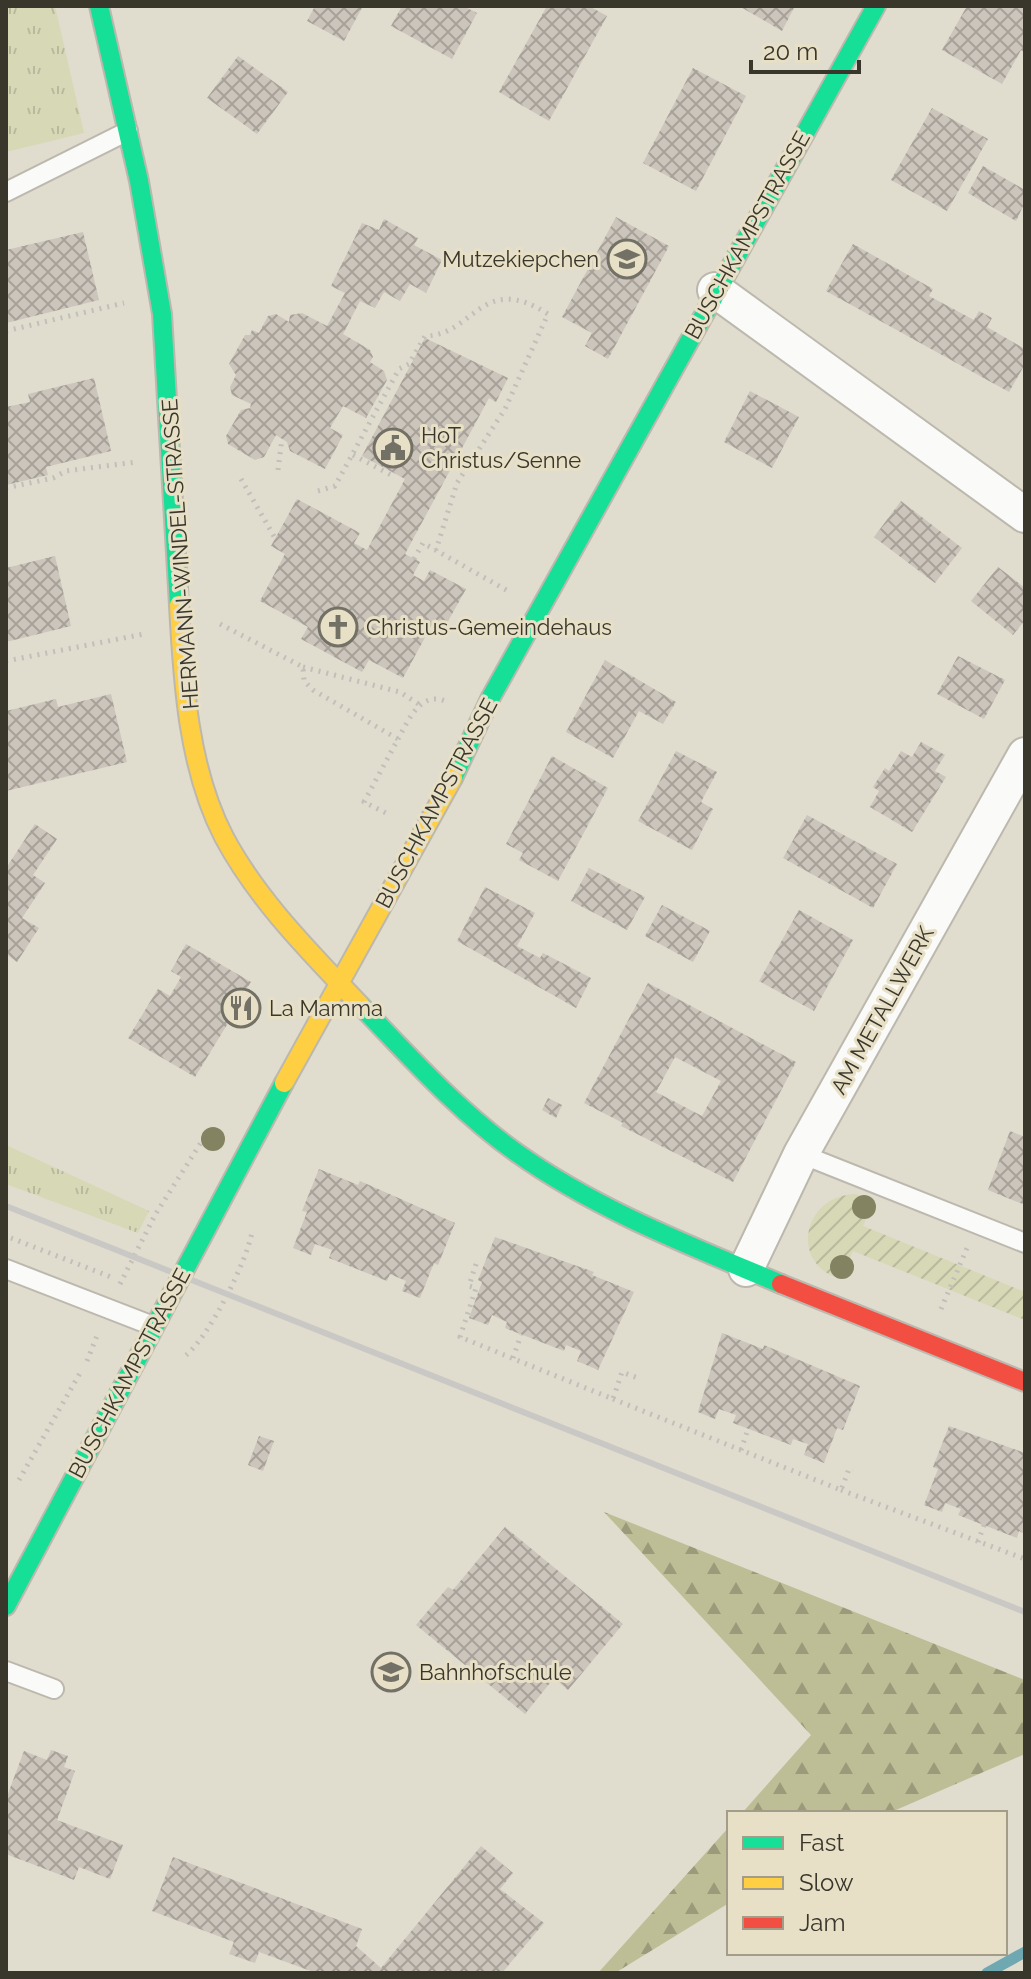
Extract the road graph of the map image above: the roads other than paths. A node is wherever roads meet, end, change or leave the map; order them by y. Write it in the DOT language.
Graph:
graph roads {
  1 [pos="99,6"];
  2 [pos="876,6"];
  3 [pos="128,131"];
  4 [pos="6,192"];
  5 [pos="715,290"];
  6 [pos="1025,515"];
  7 [pos="1025,755"];
  8 [pos="340,983"];
  9 [pos="801,1154"];
  10 [pos="1025,1243"];
  11 [pos="6,1269"];
  12 [pos="746,1269"];
  13 [pos="153,1326"];
  14 [pos="1025,1382"];
  15 [pos="6,1606"];
  16 [pos="6,1671"];
  17 [pos="54,1689"];
  1 -- 3 [label="street, HERMANN-WINDEL-STRASSE"];
  2 -- 5 [label="street, BUSCHKAMPSTRASSE"];
  3 -- 4 [label="lane"];
  3 -- 8 [label="street, HERMANN-WINDEL-STRASSE"];
  5 -- 6 [label="street"];
  5 -- 8 [label="street, BUSCHKAMPSTRASSE"];
  7 -- 9 [label="street, AM METALLWERK"];
  8 -- 12 [label="street"];
  8 -- 13 [label="street, BUSCHKAMPSTRASSE"];
  9 -- 10 [label="lane"];
  9 -- 12 [label="street, AM METALLWERK"];
  11 -- 13 [label="lane"];
  12 -- 14 [label="street"];
  13 -- 15 [label="street, BUSCHKAMPSTRASSE"];
  16 -- 17 [label="lane"];
}
